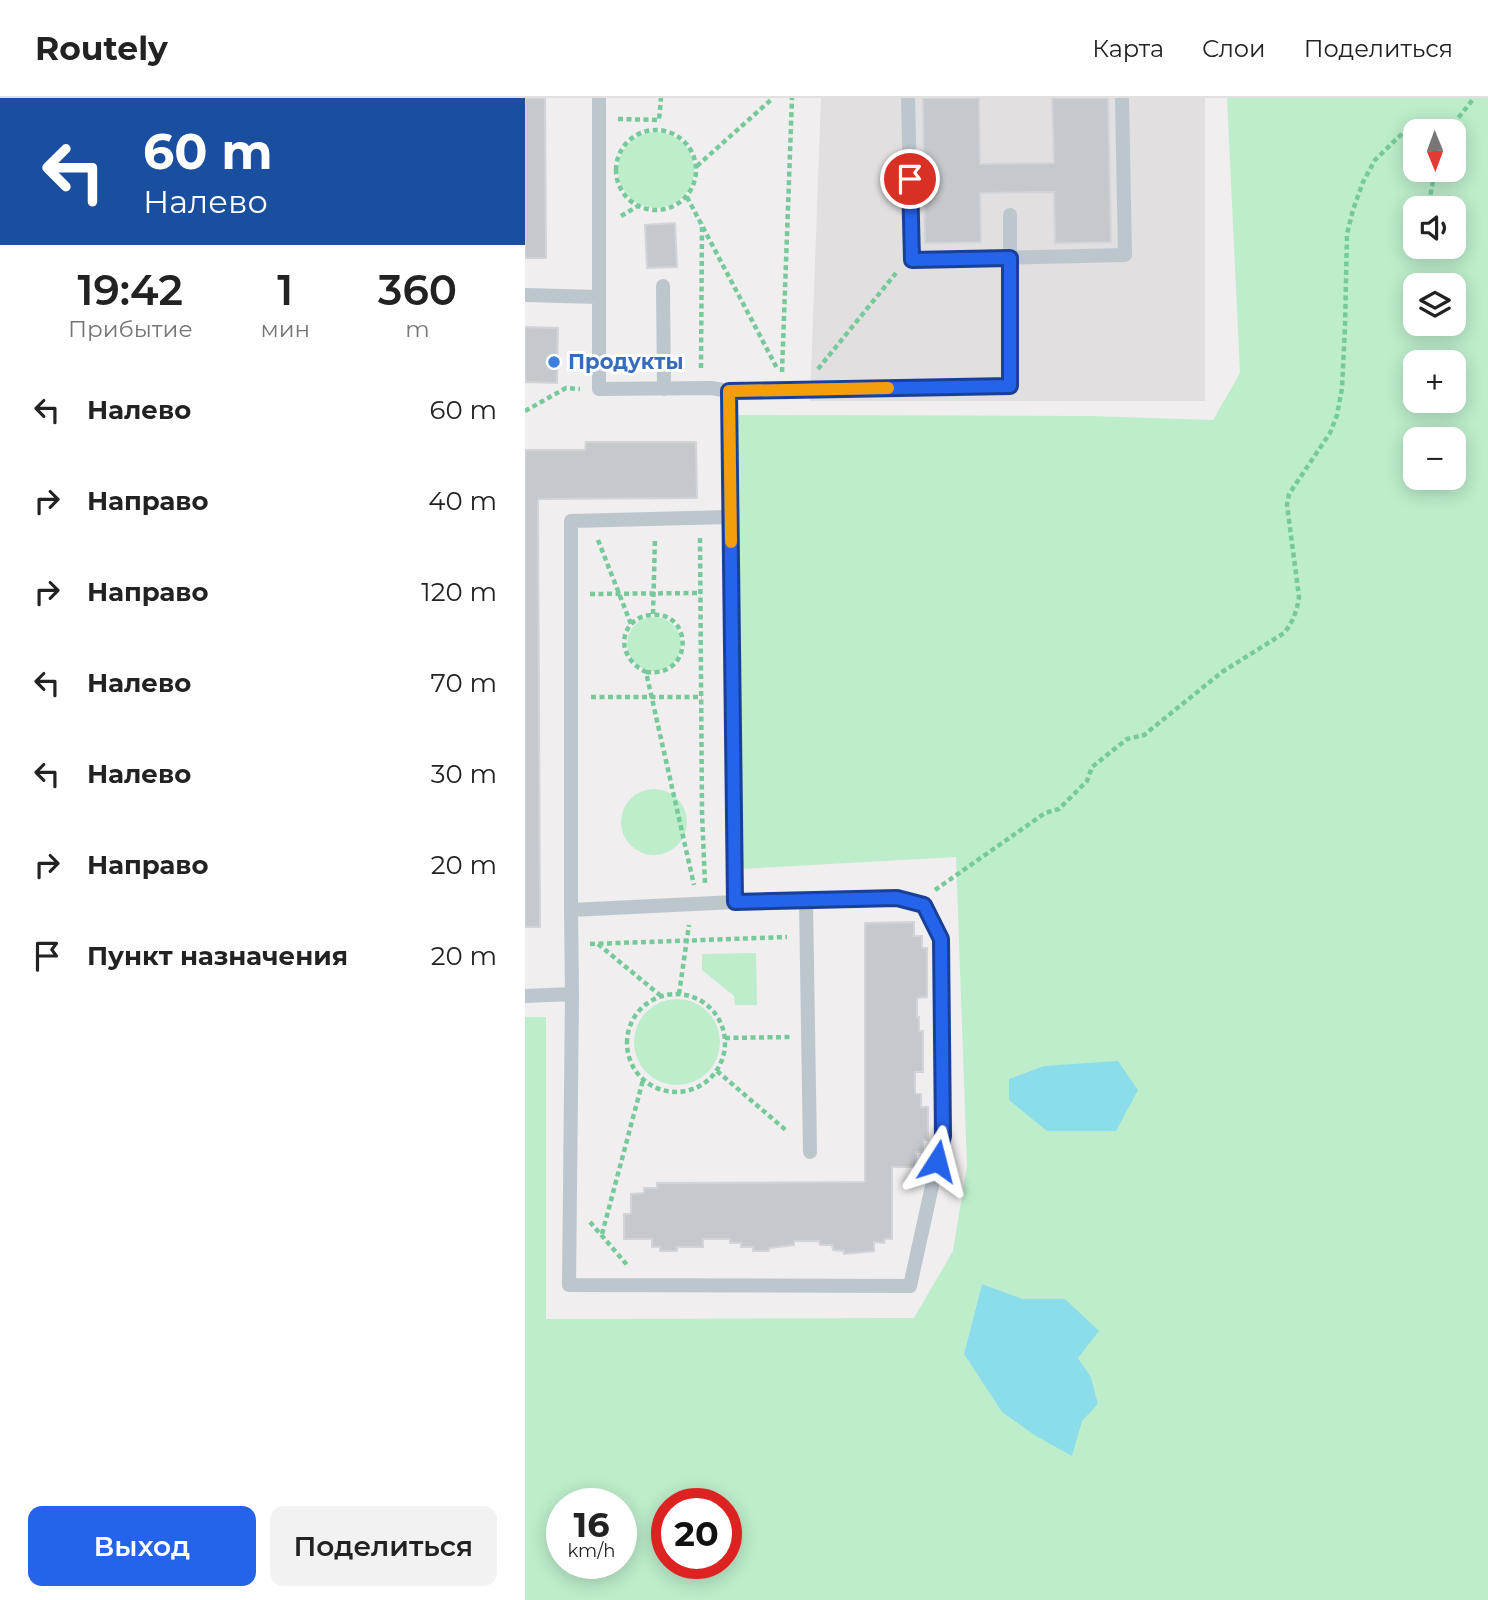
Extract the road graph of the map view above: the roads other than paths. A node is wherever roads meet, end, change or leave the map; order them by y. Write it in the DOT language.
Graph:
graph roads {
  1 [pos="599,98"];
  2 [pos="908,98"];
  3 [pos="1122,98"];
  4 [pos="1010,215"];
  5 [pos="1010,258"];
  6 [pos="663,286"];
  7 [pos="525,295"];
  8 [pos="599,298"];
  9 [pos="664,389"];
  10 [pos="729,391"];
  11 [pos="730,517"];
  12 [pos="806,901"];
  13 [pos="735,902"];
  14 [pos="571,910"];
  15 [pos="572,994"];
  16 [pos="525,996"];
  17 [pos="810,1152"];
  1 -- 8 [label="lane"];
  2 -- 5 [label="lane"];
  3 -- 5 [label="lane"];
  4 -- 5 [label="lane"];
  5 -- 10 [label="lane"];
  6 -- 9 [label="lane"];
  7 -- 8 [label="lane"];
  8 -- 9 [label="lane"];
  9 -- 10 [label="lane"];
  10 -- 11 [label="lane"];
  11 -- 13 [label="lane"];
  11 -- 14 [label="lane"];
  12 -- 13 [label="lane"];
  12 -- 15 [label="lane"];
  12 -- 17 [label="lane"];
  13 -- 14 [label="lane"];
  14 -- 15 [label="lane"];
  15 -- 16 [label="lane"];
}
